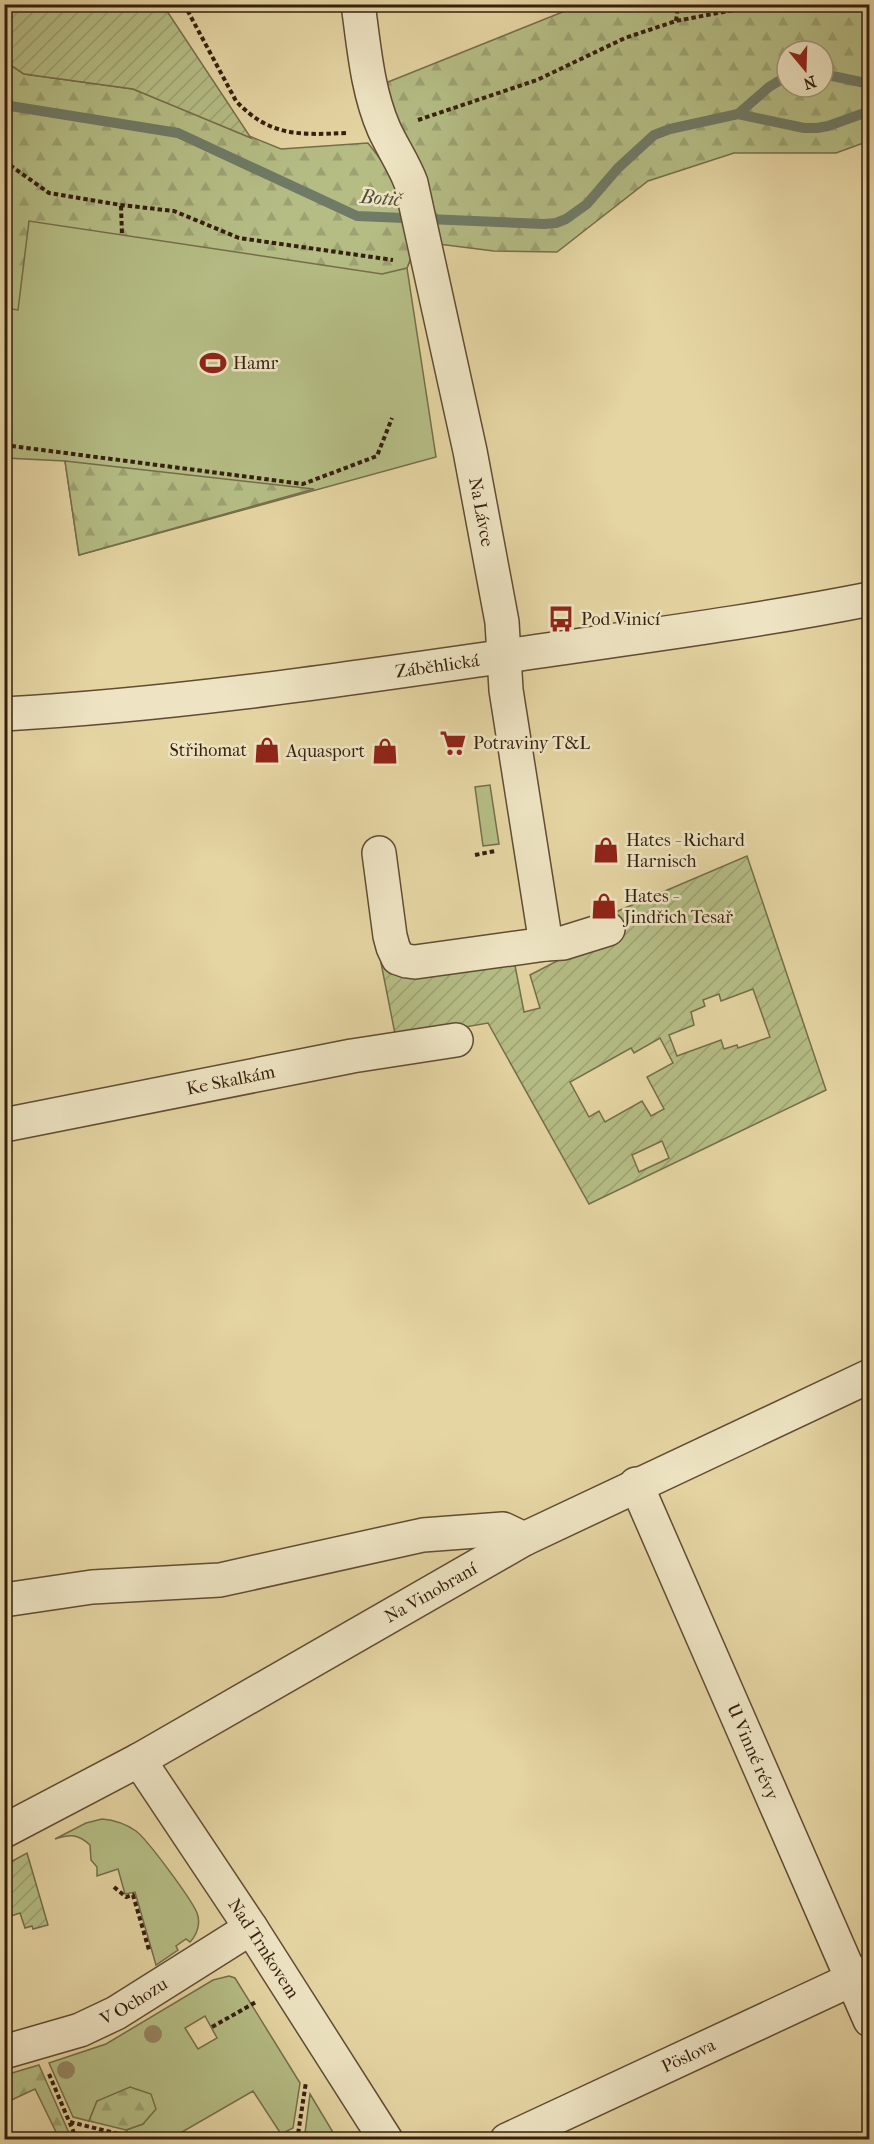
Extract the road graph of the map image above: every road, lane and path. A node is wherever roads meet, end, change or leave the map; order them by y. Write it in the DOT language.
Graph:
graph roads {
  1 [pos="184,4"];
  2 [pos="358,4"];
  3 [pos="678,4"];
  4 [pos="765,4"];
  5 [pos="676,21"];
  6 [pos="384,129"];
  7 [pos="347,133"];
  8 [pos="4,161"];
  9 [pos="121,205"];
  10 [pos="122,235"];
  11 [pos="429,260"];
  12 [pos="392,418"];
  13 [pos="4,445"];
  14 [pos="870,599"];
  15 [pos="503,656"];
  16 [pos="4,714"];
  17 [pos="379,853"];
  18 [pos="608,929"];
  19 [pos="546,944"];
  20 [pos="456,1040"];
  21 [pos="4,1125"];
  22 [pos="870,1376"];
  23 [pos="636,1484"];
  24 [pos="524,1539"];
  25 [pos="4,1600"];
  26 [pos="139,1760"];
  27 [pos="4,1831"];
  28 [pos="114,1887"];
  29 [pos="251,1928"];
  30 [pos="152,1960"];
  31 [pos="861,1975"];
  32 [pos="259,2000"];
  33 [pos="870,2020"];
  34 [pos="212,2027"];
  35 [pos="4,2052"];
  36 [pos="45,2064"];
  37 [pos="307,2075"];
  38 [pos="70,2122"];
  39 [pos="298,2134"];
  40 [pos="76,2139"];
  41 [pos="126,2139"];
  42 [pos="290,2139"];
  43 [pos="301,2139"];
  44 [pos="386,2139"];
  45 [pos="507,2139"];
  1 -- 7 [label="path"];
  2 -- 6 [label="street, Na Lávce"];
  3 -- 5 [label="path"];
  4 -- 5 [label="path"];
  5 -- 6 [label="path"];
  6 -- 11 [label="street, Na Lávce"];
  8 -- 9 [label="path"];
  9 -- 10 [label="path"];
  9 -- 11 [label="path"];
  11 -- 15 [label="street, Na Lávce"];
  12 -- 13 [label="path"];
  14 -- 15 [label="street, Záběhlická"];
  15 -- 16 [label="street, Záběhlická"];
  15 -- 19 [label="street, Na Lávce"];
  17 -- 19 [label="street"];
  18 -- 19 [label="street"];
  20 -- 21 [label="street, Ke Skalkám"];
  22 -- 23 [label="street, Na Vinobraní"];
  23 -- 24 [label="street, Na Vinobraní"];
  23 -- 31 [label="street, U Vinné révy"];
  24 -- 25 [label="street"];
  24 -- 26 [label="street, Na Vinobraní"];
  26 -- 27 [label="street, Na Vinobraní"];
  26 -- 29 [label="street, Nad Trnkovem"];
  28 -- 30 [label="path"];
  29 -- 35 [label="street, V Ochozu"];
  29 -- 44 [label="street, Nad Trnkovem"];
  31 -- 33 [label="street, U Vinné révy"];
  31 -- 45 [label="street, Pöslova"];
  32 -- 34 [label="path"];
  36 -- 38 [label="path"];
  37 -- 39 [label="path"];
  38 -- 40 [label="path"];
  38 -- 41 [label="path"];
  39 -- 42 [label="path"];
  39 -- 43 [label="path"];
}
